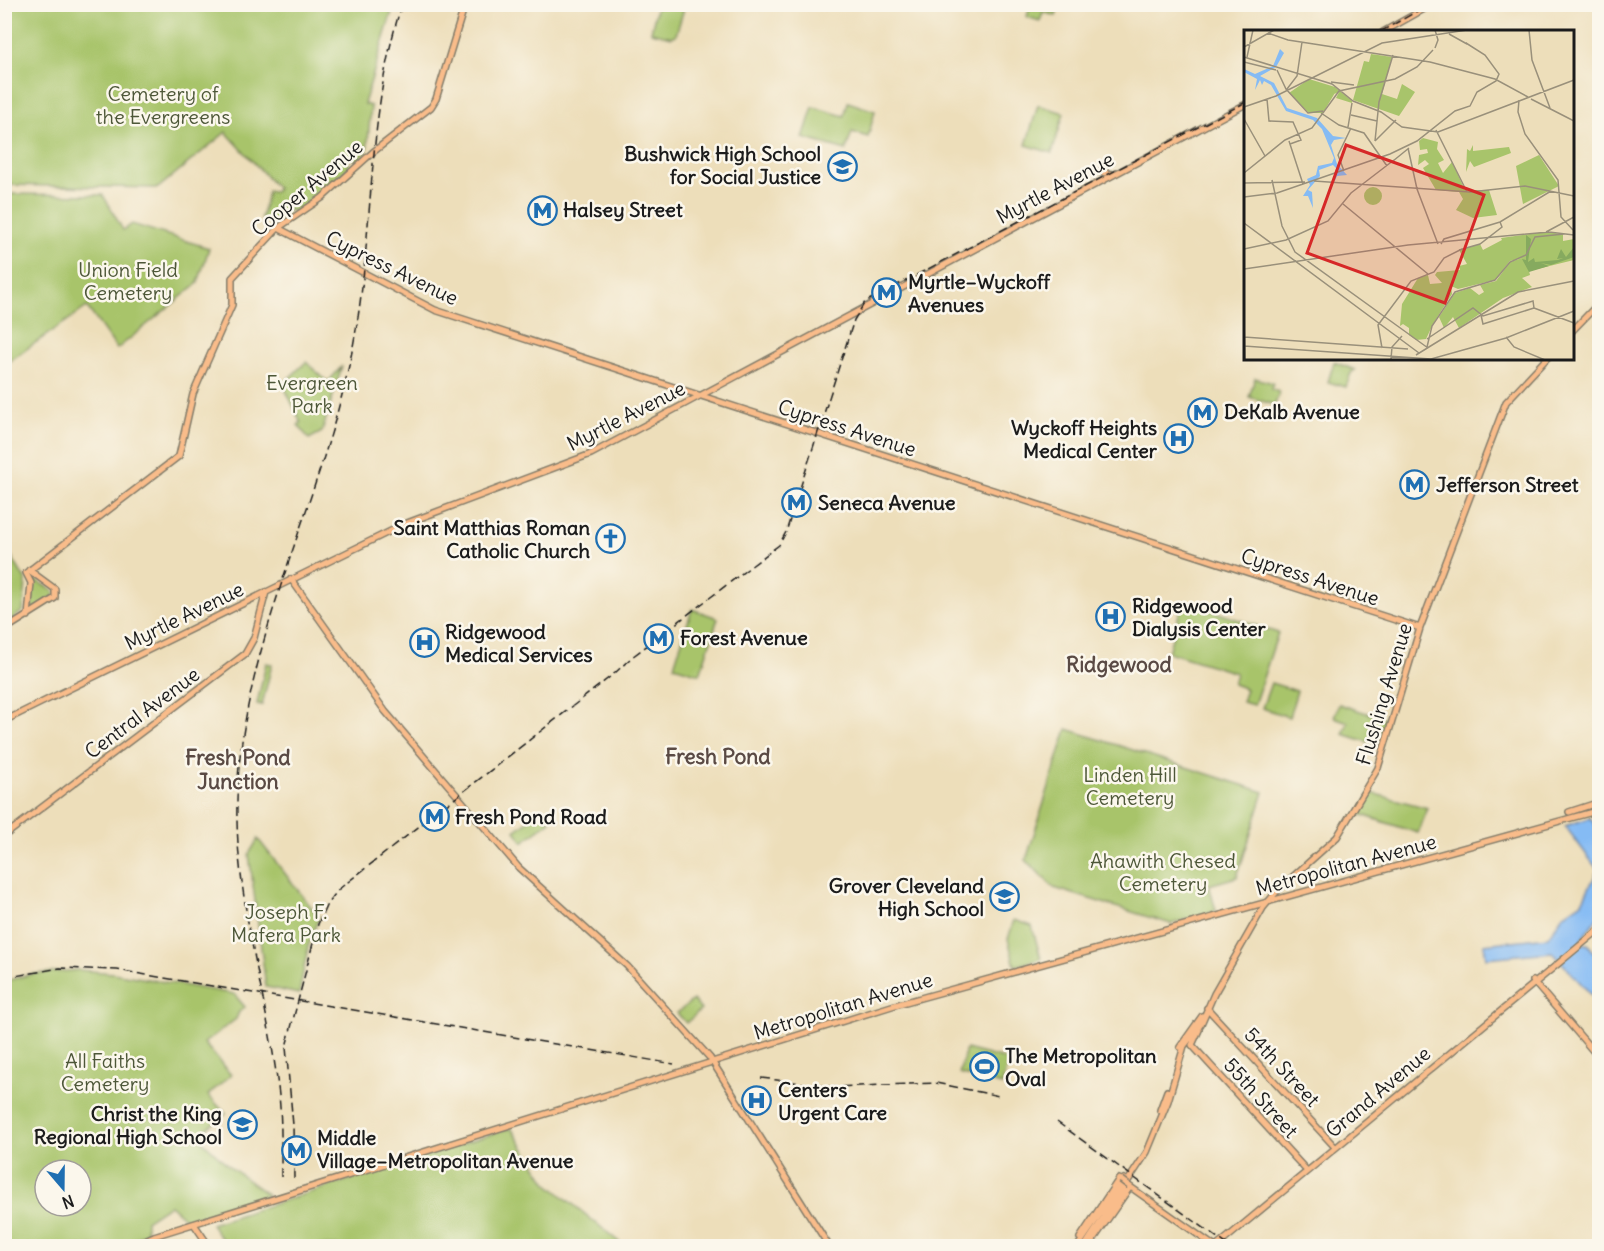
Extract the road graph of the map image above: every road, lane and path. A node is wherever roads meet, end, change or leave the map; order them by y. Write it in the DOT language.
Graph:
graph roads {
  1 [pos="465,4"];
  2 [pos="1433,4"];
  3 [pos="1387,30"];
  4 [pos="1244,105"];
  5 [pos="1096,171"];
  6 [pos="1112,174"];
  7 [pos="278,228"];
  8 [pos="1599,302"];
  9 [pos="1574,329"];
  10 [pos="1545,360"];
  11 [pos="698,396"];
  12 [pos="28,571"];
  13 [pos="38,578"];
  14 [pos="291,579"];
  15 [pos="31,583"];
  16 [pos="266,592"];
  17 [pos="28,616"];
  18 [pos="1420,628"];
  19 [pos="4,630"];
  20 [pos="4,721"];
  21 [pos="1599,806"];
  22 [pos="1569,812"];
  23 [pos="4,836"];
  24 [pos="1267,902"];
  25 [pos="1599,929"];
  26 [pos="1533,981"];
  27 [pos="1206,1010"];
  28 [pos="1201,1024"];
  29 [pos="1599,1059"];
  30 [pos="712,1062"];
  31 [pos="1335,1147"];
  32 [pos="1307,1171"];
  33 [pos="1130,1186"];
  34 [pos="194,1224"];
  35 [pos="132,1246"];
  36 [pos="209,1246"];
  37 [pos="829,1246"];
  38 [pos="1078,1246"];
  39 [pos="1087,1246"];
  40 [pos="1215,1246"];
  1 -- 7 [label="main road, Cooper Avenue"];
  2 -- 3 [label="main road"];
  4 -- 6 [label="main road, Myrtle Avenue"];
  5 -- 6 [label="main road"];
  6 -- 11 [label="main road, Myrtle Avenue"];
  7 -- 11 [label="main road, Cypress Avenue"];
  7 -- 12 [label="main road, Cooper Avenue"];
  8 -- 9 [label="main road"];
  10 -- 18 [label="main road, Flushing Avenue"];
  11 -- 14 [label="main road, Myrtle Avenue"];
  11 -- 18 [label="main road, Cypress Avenue"];
  12 -- 13 [label="main road"];
  12 -- 15 [label="main road"];
  13 -- 15 [label="main road"];
  13 -- 17 [label="main road"];
  14 -- 16 [label="main road, Myrtle Avenue"];
  14 -- 30 [label="main road"];
  15 -- 17 [label="main road"];
  16 -- 20 [label="main road, Myrtle Avenue"];
  16 -- 23 [label="main road, Central Avenue"];
  17 -- 19 [label="main road"];
  18 -- 24 [label="main road, Flushing Avenue"];
  21 -- 22 [label="main road"];
  21 -- 24 [label="main road, Metropolitan Avenue"];
  24 -- 27 [label="main road, Flushing Avenue"];
  24 -- 30 [label="main road, Metropolitan Avenue"];
  25 -- 26 [label="main road, Grand Avenue"];
  26 -- 29 [label="main road"];
  26 -- 31 [label="main road, Grand Avenue"];
  27 -- 28 [label="main road, Flushing Avenue"];
  27 -- 31 [label="main road, 54th Street"];
  27 -- 38 [label="main road, Flushing Avenue"];
  28 -- 32 [label="main road, 55th Street"];
  28 -- 39 [label="main road, Flushing Avenue"];
  30 -- 34 [label="main road, Metropolitan Avenue"];
  30 -- 37 [label="main road"];
  31 -- 32 [label="main road, Grand Avenue"];
  32 -- 40 [label="main road, Grand Avenue"];
  33 -- 38 [label="main road, bridge"];
  33 -- 39 [label="main road"];
  33 -- 40 [label="main road"];
  34 -- 35 [label="main road, Metropolitan Avenue"];
  34 -- 36 [label="main road"];
}
